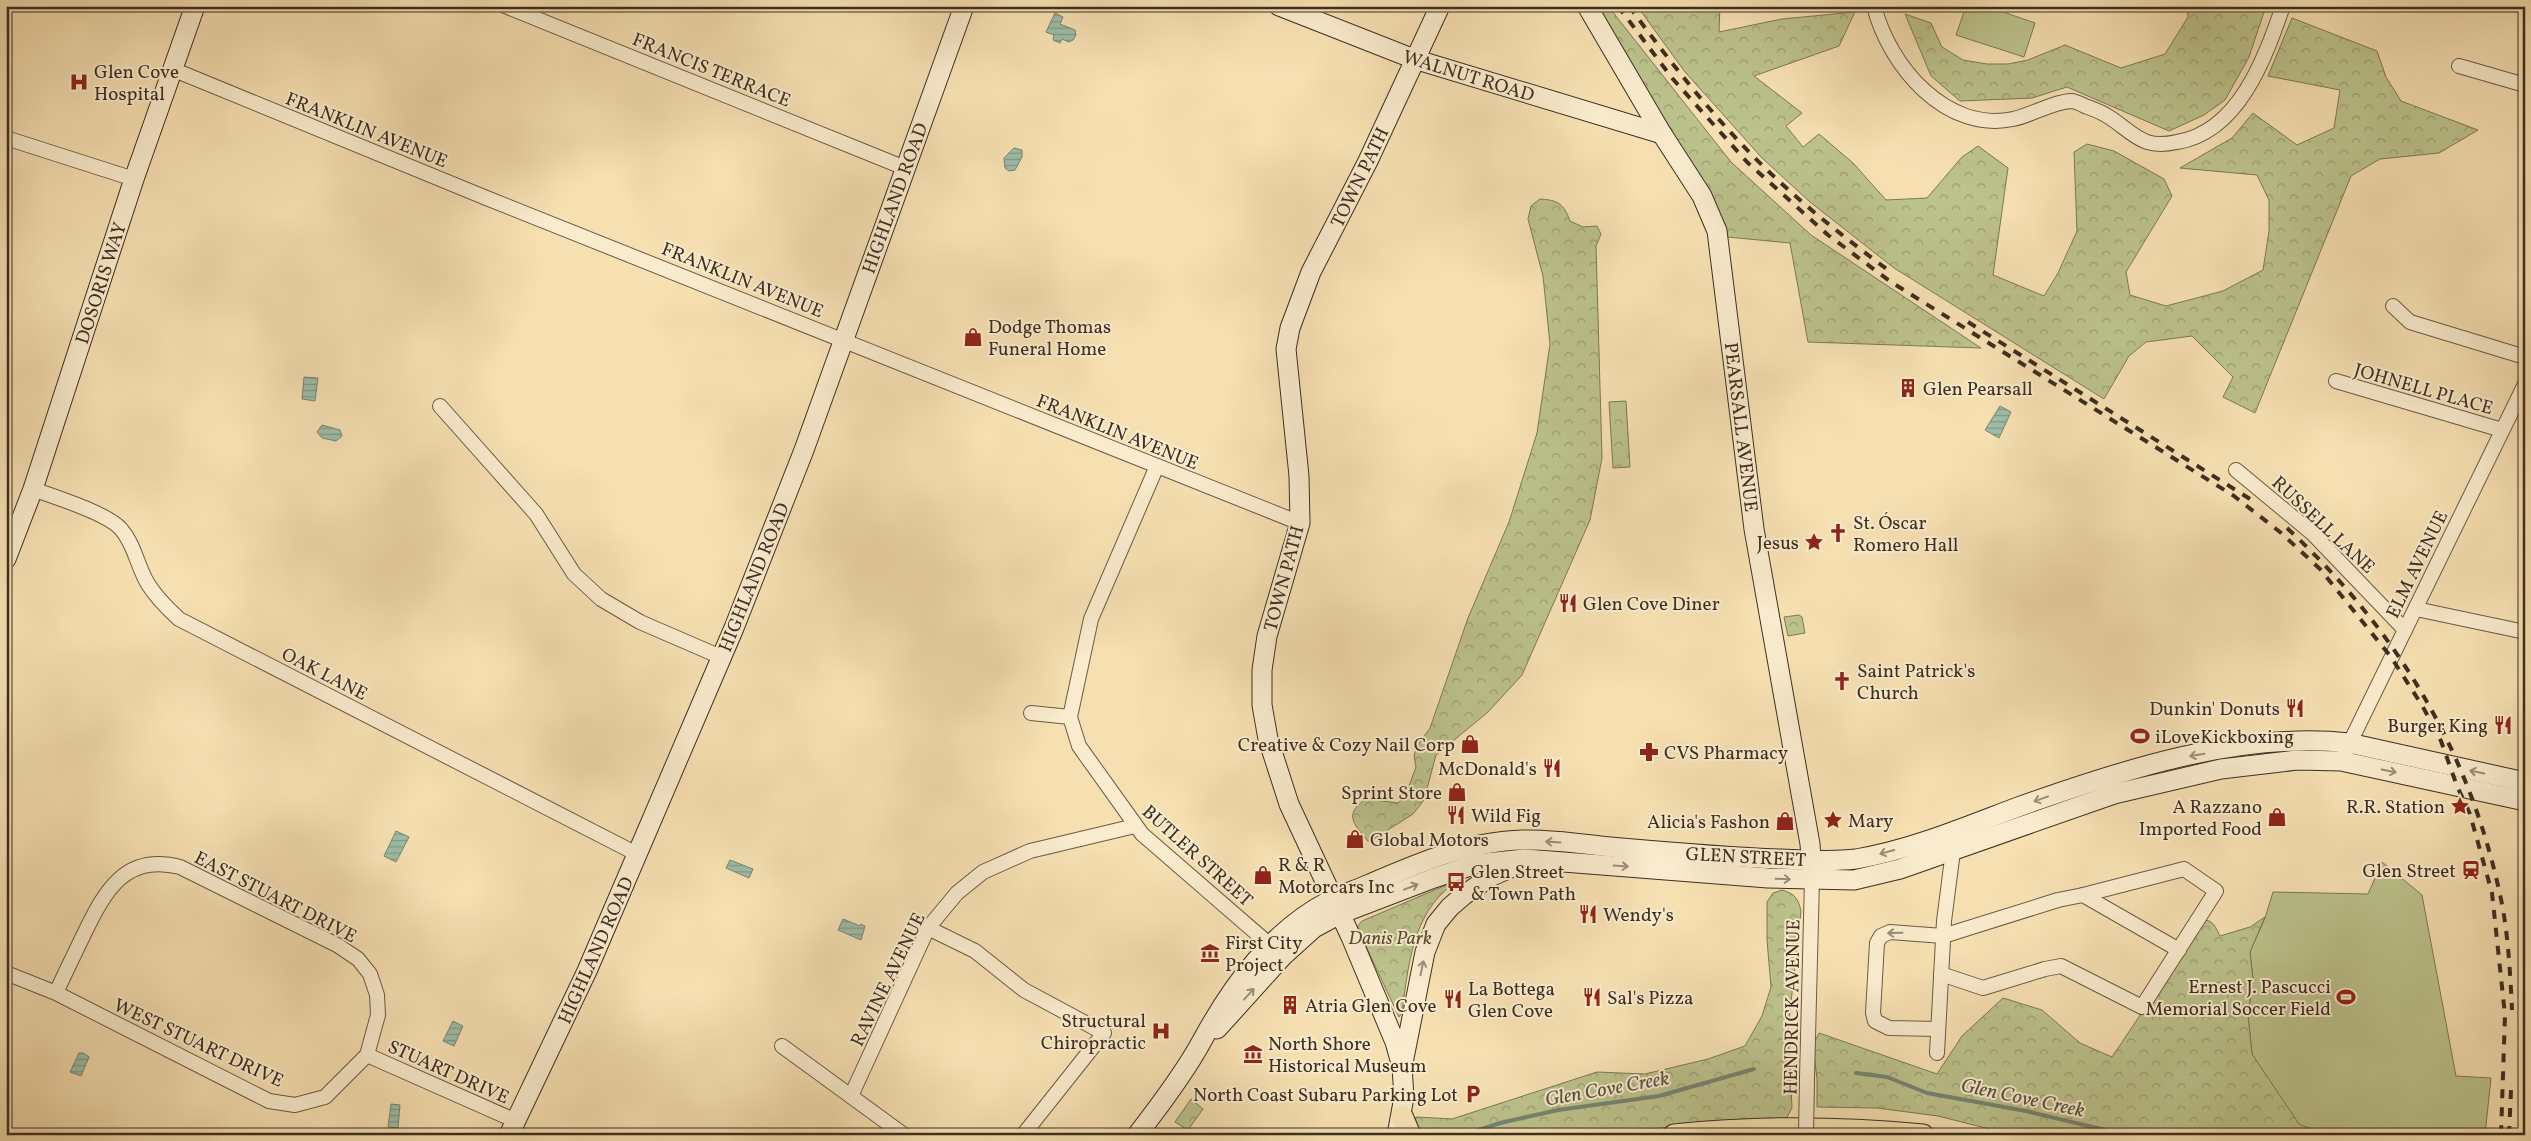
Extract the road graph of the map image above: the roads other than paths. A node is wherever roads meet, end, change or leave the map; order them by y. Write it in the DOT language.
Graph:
graph roads {
  1 [pos="195,6"];
  2 [pos="505,6"];
  3 [pos="964,6"];
  4 [pos="1279,6"];
  5 [pos="1440,6"];
  6 [pos="1587,6"];
  7 [pos="1874,6"];
  8 [pos="2283,6"];
  9 [pos="1414,60"];
  10 [pos="2459,66"];
  11 [pos="172,69"];
  12 [pos="2525,85"];
  13 [pos="1662,134"];
  14 [pos="6,138"];
  15 [pos="905,168"];
  16 [pos="134,179"];
  17 [pos="2393,306"];
  18 [pos="844,340"];
  19 [pos="2525,357"];
  20 [pos="2336,381"];
  21 [pos="2525,384"];
  22 [pos="440,406"];
  23 [pos="2502,430"];
  24 [pos="1157,466"];
  25 [pos="2236,470"];
  26 [pos="33,489"];
  27 [pos="1300,523"];
  28 [pos="6,560"];
  29 [pos="2416,609"];
  30 [pos="2405,630"];
  31 [pos="2525,632"];
  32 [pos="721,657"];
  33 [pos="1031,713"];
  34 [pos="1070,716"];
  35 [pos="2349,743"];
  36 [pos="2341,761"];
  37 [pos="2525,782"];
  38 [pos="2525,801"];
  39 [pos="1135,826"];
  40 [pos="1948,833"];
  41 [pos="1482,845"];
  42 [pos="1952,851"];
  43 [pos="637,854"];
  44 [pos="1593,855"];
  45 [pos="1525,859"];
  46 [pos="1812,860"];
  47 [pos="1476,864"];
  48 [pos="1812,880"];
  49 [pos="2084,894"];
  50 [pos="1464,896"];
  51 [pos="1336,906"];
  52 [pos="928,928"];
  53 [pos="1943,936"];
  54 [pos="1277,950"];
  55 [pos="2179,950"];
  56 [pos="7,974"];
  57 [pos="1941,974"];
  58 [pos="56,992"];
  59 [pos="1938,1029"];
  60 [pos="782,1046"];
  61 [pos="1937,1053"];
  62 [pos="367,1056"];
  63 [pos="1402,1067"];
  64 [pos="851,1096"];
  65 [pos="512,1128"];
  66 [pos="1403,1129"];
  67 [pos="904,1135"];
  68 [pos="1023,1135"];
  69 [pos="1137,1135"];
  70 [pos="1674,1135"];
  71 [pos="1806,1135"];
  72 [pos="1923,1135"];
  1 -- 11 [label="main road, DOSORIS WAY"];
  2 -- 15 [label="street, FRANCIS TERRACE"];
  3 -- 15 [label="main road, HIGHLAND ROAD"];
  4 -- 9 [label="main road, WALNUT ROAD"];
  5 -- 9 [label="main road, TOWN PATH"];
  6 -- 13 [label="main road, PEARSALL AVENUE"];
  7 -- 8 [label="street"];
  9 -- 13 [label="main road, WALNUT ROAD"];
  9 -- 27 [label="main road, TOWN PATH"];
  10 -- 12 [label="street"];
  11 -- 16 [label="main road, DOSORIS WAY"];
  11 -- 18 [label="street, FRANKLIN AVENUE"];
  13 -- 46 [label="main road, PEARSALL AVENUE"];
  14 -- 16 [label="street"];
  15 -- 18 [label="main road, HIGHLAND ROAD"];
  16 -- 26 [label="main road, DOSORIS WAY"];
  17 -- 19 [label="street"];
  18 -- 24 [label="street, FRANKLIN AVENUE"];
  18 -- 32 [label="main road, HIGHLAND ROAD"];
  20 -- 23 [label="street, JOHNELL PLACE"];
  21 -- 23 [label="street, ELM AVENUE"];
  22 -- 32 [label="street"];
  23 -- 29 [label="street, ELM AVENUE"];
  24 -- 27 [label="street, FRANKLIN AVENUE"];
  24 -- 34 [label="street, BUTLER STREET"];
  25 -- 30 [label="street, RUSSELL LANE"];
  26 -- 28 [label="main road, DOSORIS WAY"];
  26 -- 43 [label="street, OAK LANE"];
  27 -- 51 [label="main road, TOWN PATH"];
  29 -- 30 [label="street, ELM AVENUE"];
  29 -- 31 [label="street"];
  30 -- 35 [label="street, ELM AVENUE"];
  32 -- 43 [label="main road, HIGHLAND ROAD"];
  33 -- 34 [label="street"];
  34 -- 39 [label="street, BUTLER STREET"];
  35 -- 36 [label="street, ELM AVENUE"];
  37 -- 35 [label="main road, GLEN STREET, one-way"];
  35 -- 40 [label="main road, GLEN STREET, one-way"];
  36 -- 38 [label="main road, GLEN STREET, one-way"];
  36 -- 42 [label="main road, GLEN STREET"];
  39 -- 52 [label="street, RAVINE AVENUE"];
  39 -- 54 [label="street, BUTLER STREET"];
  40 -- 42 [label="street"];
  40 -- 46 [label="main road, GLEN STREET, one-way"];
  44 -- 41 [label="main road, GLEN STREET, one-way"];
  41 -- 47 [label="main road"];
  41 -- 51 [label="main road, GLEN STREET"];
  42 -- 48 [label="main road, GLEN STREET"];
  42 -- 53 [label="street"];
  43 -- 65 [label="main road, HIGHLAND ROAD"];
  44 -- 45 [label="main road, GLEN STREET"];
  44 -- 46 [label="main road, GLEN STREET"];
  44 -- 48 [label="main road, GLEN STREET, one-way"];
  45 -- 47 [label="main road, GLEN STREET"];
  45 -- 50 [label="main road, TOWN PATH"];
  46 -- 48 [label="main road, PEARSALL AVENUE"];
  47 -- 50 [label="main road"];
  51 -- 47 [label="main road, GLEN STREET, one-way"];
  48 -- 71 [label="street, HENDRICK AVENUE, bridge"];
  49 -- 53 [label="street"];
  49 -- 55 [label="street"];
  49 -- 55 [label="street"];
  63 -- 50 [label="main road, TOWN PATH, one-way"];
  51 -- 54 [label="main road, GLEN STREET"];
  51 -- 63 [label="main road, TOWN PATH"];
  52 -- 64 [label="street, RAVINE AVENUE"];
  52 -- 68 [label="street"];
  53 -- 57 [label="street"];
  53 -- 59 [label="street, one-way"];
  54 -- 69 [label="main road, GLEN STREET"];
  55 -- 57 [label="street"];
  56 -- 58 [label="street, WEST STUART DRIVE"];
  57 -- 59 [label="street"];
  58 -- 62 [label="street, WEST STUART DRIVE"];
  58 -- 62 [label="street, EAST STUART DRIVE"];
  59 -- 61 [label="street"];
  60 -- 64 [label="street"];
  62 -- 65 [label="street, STUART DRIVE"];
  63 -- 66 [label="main road, TOWN PATH"];
  64 -- 67 [label="street"];
  70 -- 72 [label="main road"];
}
